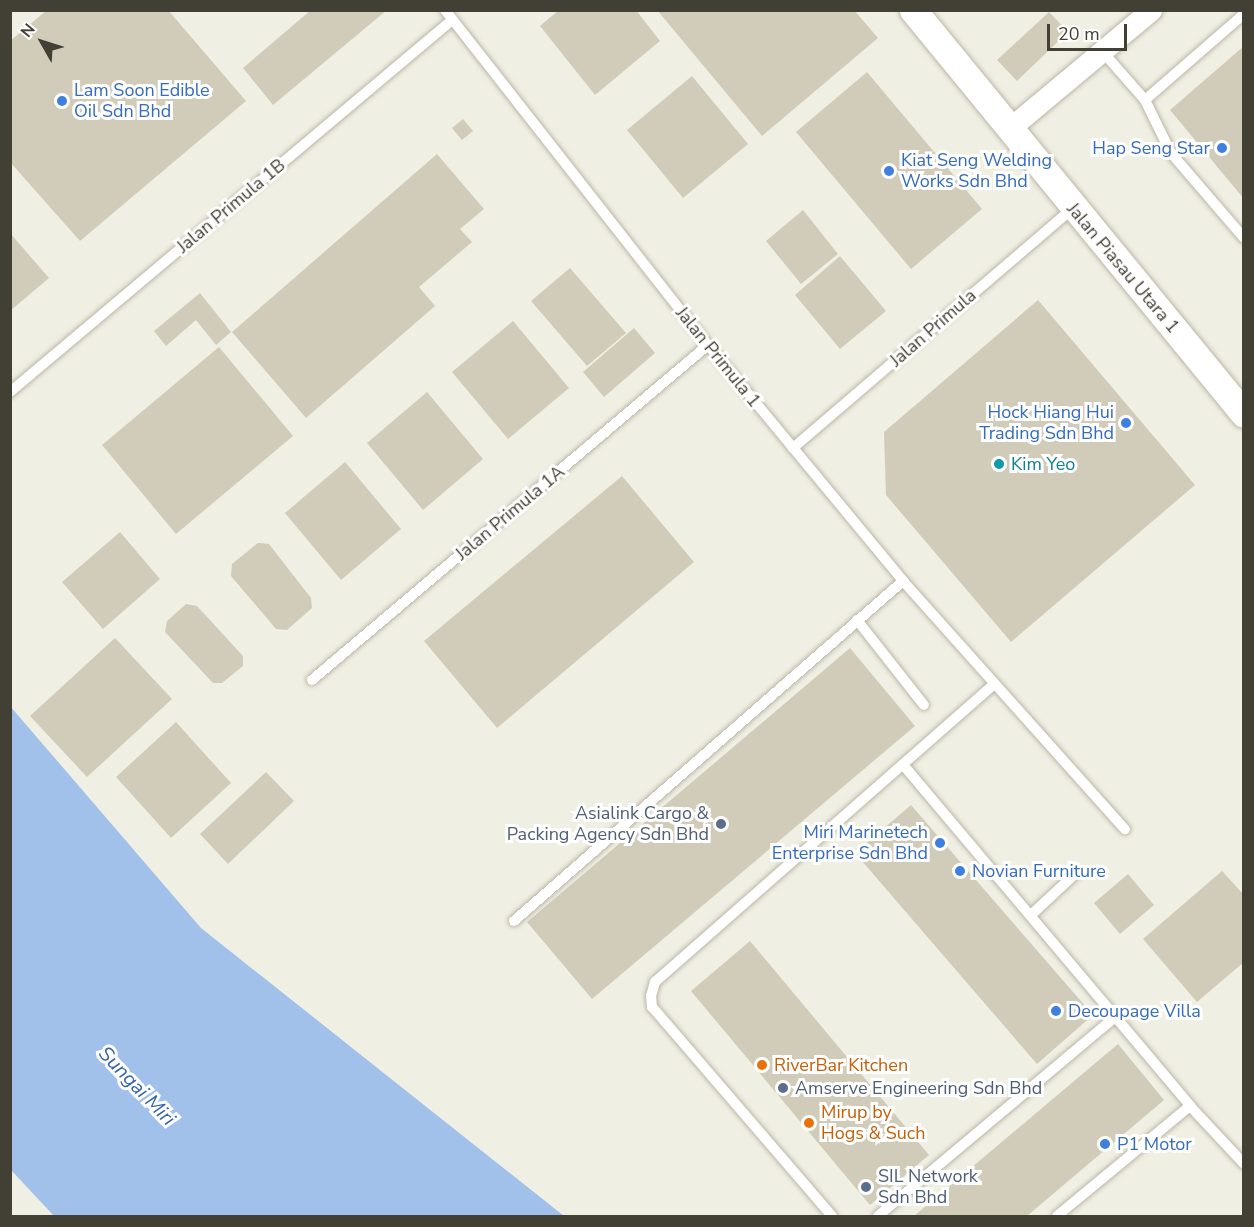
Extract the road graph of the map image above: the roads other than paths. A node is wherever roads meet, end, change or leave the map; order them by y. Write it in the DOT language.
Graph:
graph roads {
  1 [pos="445,10"];
  2 [pos="913,10"];
  3 [pos="1151,10"];
  4 [pos="1244,14"];
  5 [pos="452,20"];
  6 [pos="1102,51"];
  7 [pos="1145,100"];
  8 [pos="1010,128"];
  9 [pos="1073,208"];
  10 [pos="1244,237"];
  11 [pos="708,345"];
  12 [pos="10,392"];
  13 [pos="1244,414"];
  14 [pos="793,448"];
  15 [pos="903,581"];
  16 [pos="857,620"];
  17 [pos="312,680"];
  18 [pos="993,685"];
  19 [pos="924,705"];
  20 [pos="905,767"];
  21 [pos="1125,829"];
  22 [pos="1075,874"];
  23 [pos="1031,915"];
  24 [pos="514,921"];
  25 [pos="1116,1016"];
  26 [pos="1190,1106"];
  27 [pos="1244,1164"];
  28 [pos="832,1216"];
  29 [pos="878,1216"];
  30 [pos="1057,1216"];
  1 -- 5 [label="lane, Jalan Primula 1"];
  2 -- 8 [label="street, Jalan Piasau Utara 1"];
  3 -- 6 [label="street"];
  4 -- 7 [label="lane"];
  5 -- 11 [label="lane, Jalan Primula 1"];
  5 -- 12 [label="lane, Jalan Primula 1B"];
  6 -- 7 [label="lane"];
  6 -- 8 [label="street"];
  7 -- 10 [label="lane"];
  8 -- 9 [label="street, Jalan Piasau Utara 1"];
  9 -- 13 [label="street, Jalan Piasau Utara 1"];
  9 -- 14 [label="lane, Jalan Primula"];
  11 -- 14 [label="lane, Jalan Primula 1"];
  11 -- 17 [label="lane, Jalan Primula 1A"];
  14 -- 15 [label="lane, Jalan Primula 1"];
  15 -- 16 [label="lane"];
  15 -- 18 [label="lane, Jalan Primula 1"];
  16 -- 19 [label="lane"];
  16 -- 24 [label="lane"];
  18 -- 20 [label="lane"];
  18 -- 21 [label="lane, Jalan Primula 1"];
  20 -- 23 [label="lane"];
  20 -- 28 [label="lane"];
  22 -- 23 [label="lane"];
  23 -- 25 [label="lane"];
  25 -- 26 [label="lane"];
  25 -- 29 [label="lane"];
  26 -- 27 [label="lane"];
  26 -- 30 [label="lane"];
}
